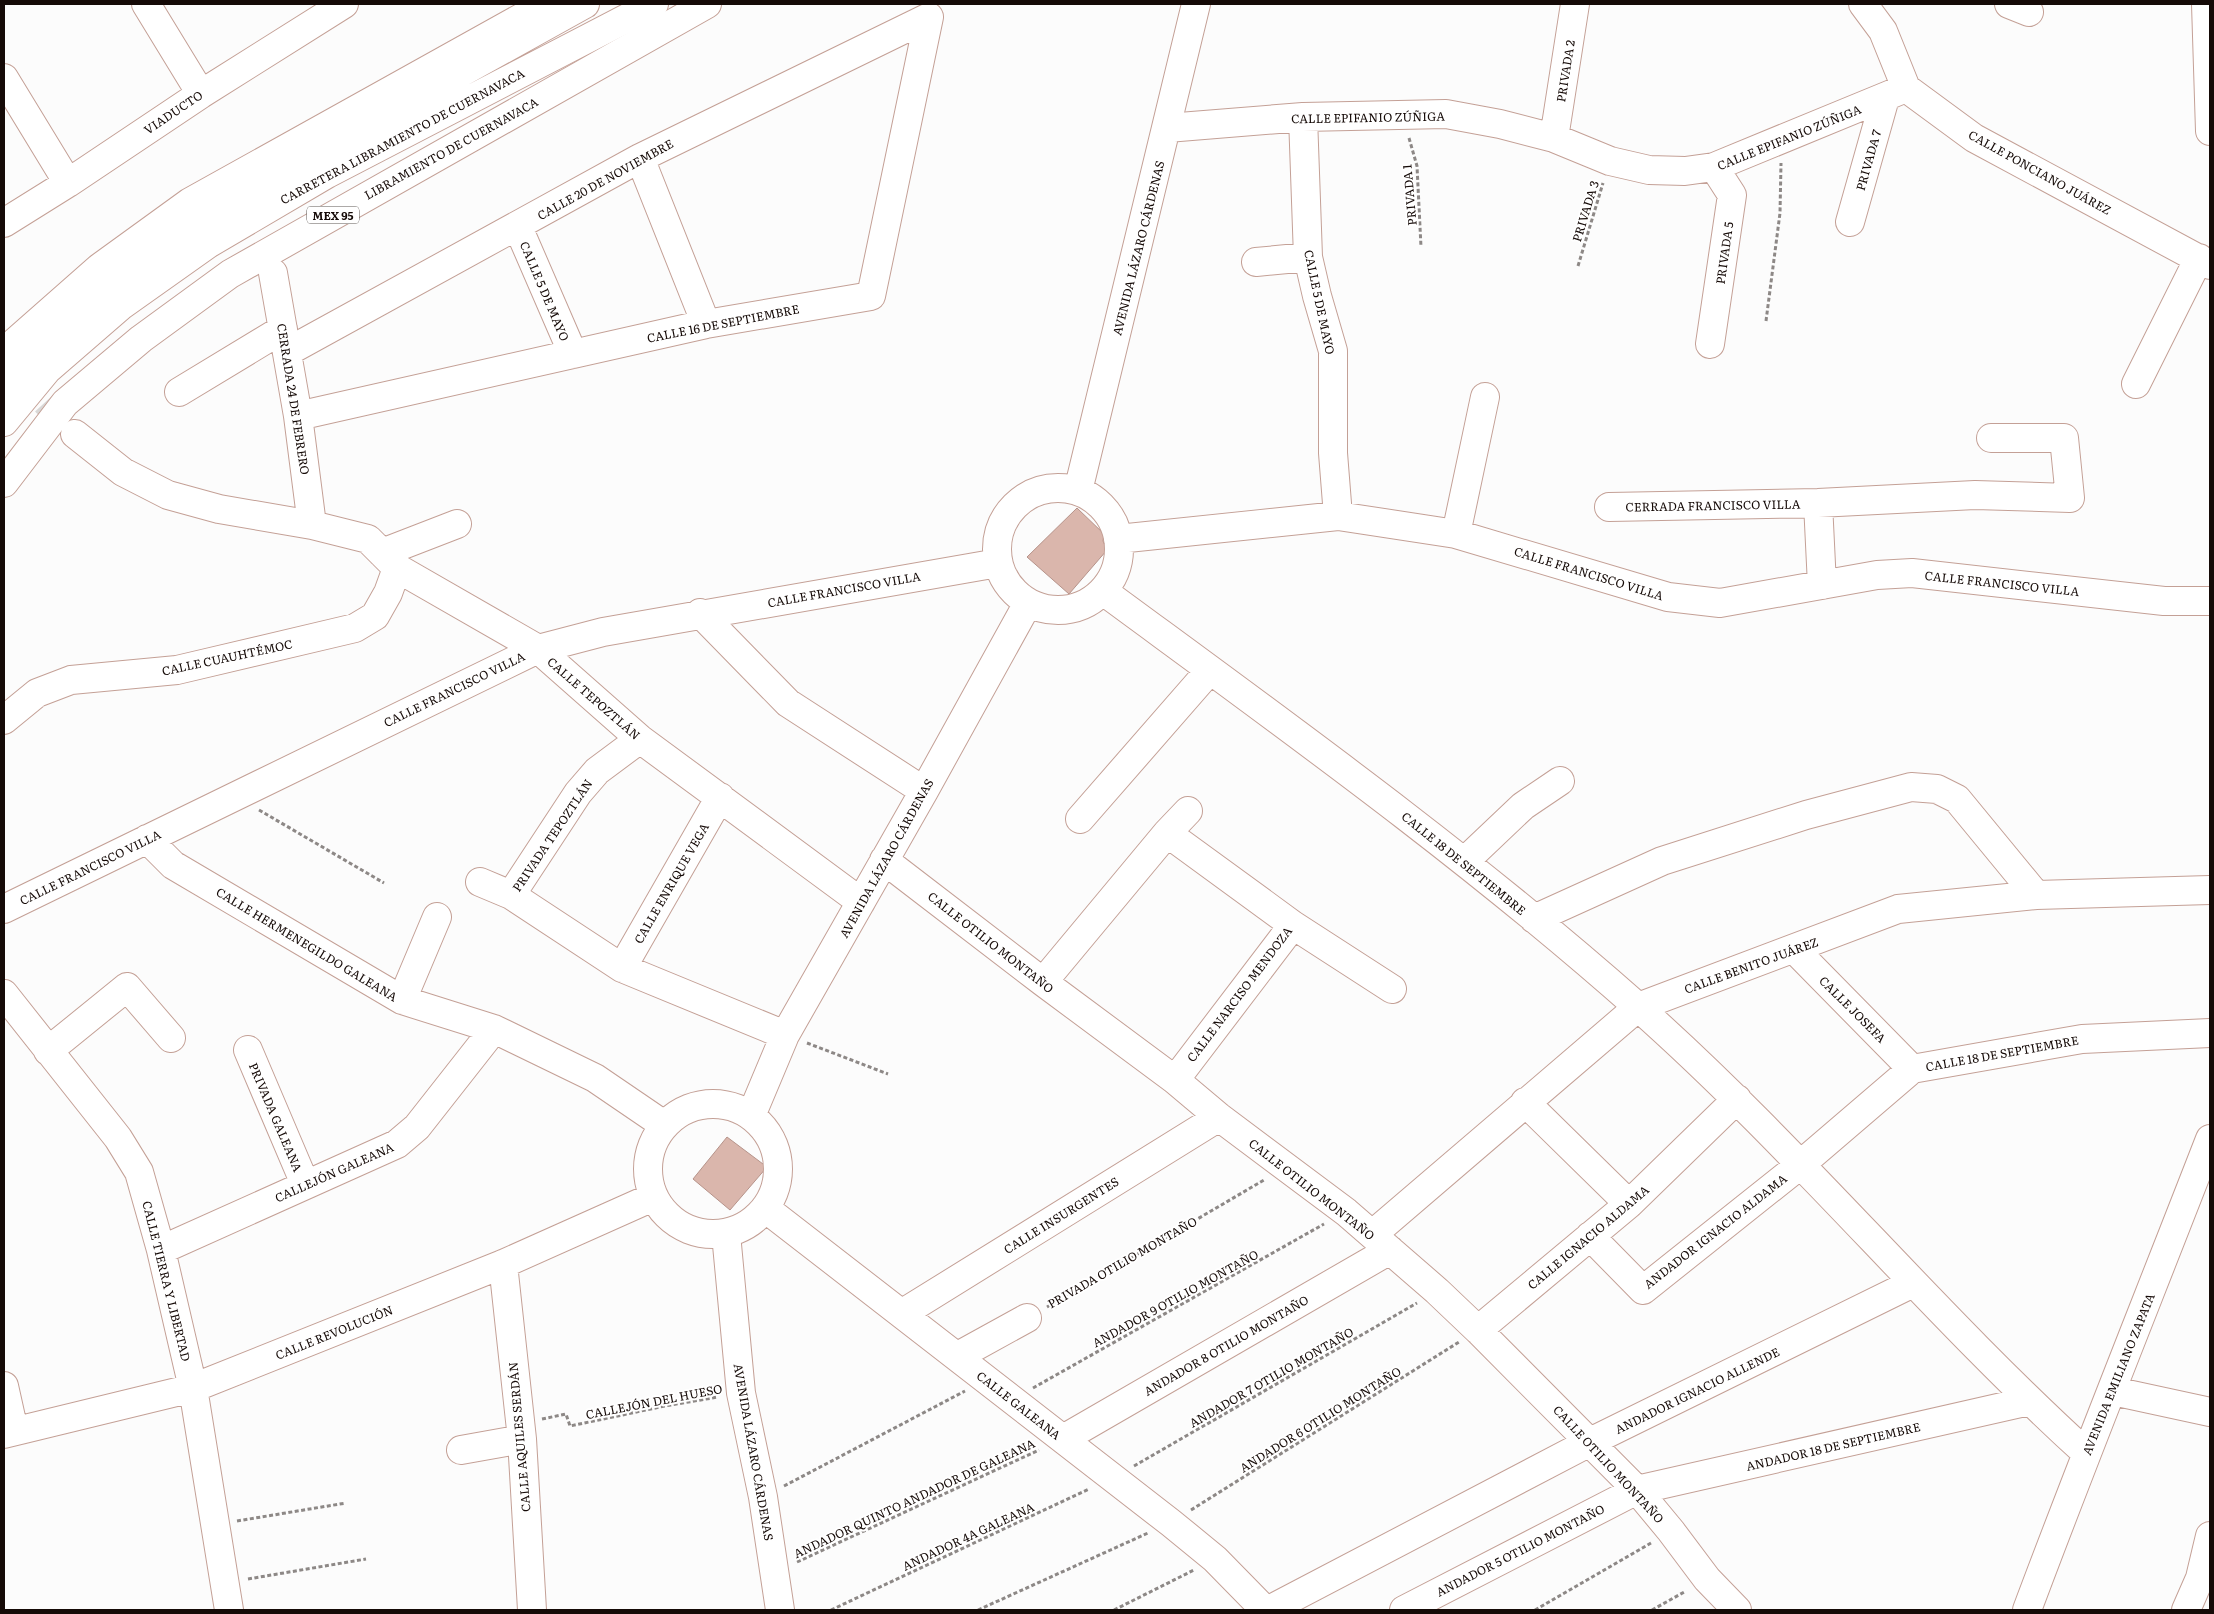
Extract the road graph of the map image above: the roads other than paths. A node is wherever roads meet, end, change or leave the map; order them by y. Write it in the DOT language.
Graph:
graph roads {
  1 [pos="148,4"];
  2 [pos="344,4"];
  3 [pos="546,4"];
  4 [pos="585,4"];
  5 [pos="654,4"];
  6 [pos="707,4"];
  7 [pos="1196,4"];
  8 [pos="1575,4"];
  9 [pos="1863,4"];
  10 [pos="2206,4"];
  11 [pos="928,17"];
  12 [pos="4,78"];
  13 [pos="1895,93"];
  14 [pos="200,94"];
  15 [pos="1303,117"];
  16 [pos="1167,128"];
  17 [pos="2210,130"];
  18 [pos="1554,138"];
  19 [pos="640,158"];
  20 [pos="1714,167"];
  21 [pos="68,183"];
  22 [pos="1850,222"];
  23 [pos="4,223"];
  24 [pos="518,227"];
  25 [pos="1308,257"];
  26 [pos="2204,261"];
  27 [pos="1256,262"];
  28 [pos="273,273"];
  29 [pos="706,324"];
  30 [pos="285,341"];
  31 [pos="1710,344"];
  32 [pos="573,354"];
  33 [pos="4,356"];
  34 [pos="2136,384"];
  35 [pos="4,386"];
  36 [pos="179,392"];
  37 [pos="1485,397"];
  38 [pos="298,416"];
  39 [pos="4,422"];
  40 [pos="75,434"];
  41 [pos="1991,438"];
  42 [pos="4,483"];
  43 [pos="1078,491"];
  44 [pos="1818,503"];
  45 [pos="1608,507"];
  46 [pos="1338,516"];
  47 [pos="457,524"];
  48 [pos="312,525"];
  49 [pos="1456,534"];
  50 [pos="1118,539"];
  51 [pos="390,561"];
  52 [pos="998,563"];
  53 [pos="1822,585"];
  54 [pos="1103,591"];
  55 [pos="2210,601"];
  56 [pos="1028,603"];
  57 [pos="700,614"];
  58 [pos="538,649"];
  59 [pos="1210,670"];
  60 [pos="4,720"];
  61 [pos="640,739"];
  62 [pos="1560,781"];
  63 [pos="924,791"];
  64 [pos="720,797"];
  65 [pos="1188,811"];
  66 [pos="1080,819"];
  67 [pos="1167,833"];
  68 [pos="147,839"];
  69 [pos="884,860"];
  70 [pos="1465,860"];
  71 [pos="480,882"];
  72 [pos="2210,890"];
  73 [pos="511,895"];
  74 [pos="2036,895"];
  75 [pos="861,902"];
  76 [pos="4,909"];
  77 [pos="437,918"];
  78 [pos="1534,919"];
  79 [pos="1293,925"];
  80 [pos="1794,949"];
  81 [pos="622,968"];
  82 [pos="1043,982"];
  83 [pos="1392,988"];
  84 [pos="4,994"];
  85 [pos="402,1000"];
  86 [pos="1638,1007"];
  87 [pos="494,1029"];
  88 [pos="2210,1034"];
  89 [pos="785,1035"];
  90 [pos="171,1038"];
  91 [pos="248,1050"];
  92 [pos="48,1051"];
  93 [pos="1912,1069"];
  94 [pos="1174,1080"];
  95 [pos="1737,1099"];
  96 [pos="1525,1102"];
  97 [pos="751,1116"];
  98 [pos="1218,1117"];
  99 [pos="664,1125"];
  100 [pos="2210,1139"];
  101 [pos="1800,1165"];
  102 [pos="304,1184"];
  103 [pos="653,1197"];
  104 [pos="1630,1204"];
  105 [pos="765,1208"];
  106 [pos="726,1234"];
  107 [pos="1590,1236"];
  108 [pos="1382,1242"];
  109 [pos="161,1250"];
  110 [pos="503,1264"];
  111 [pos="1913,1284"];
  112 [pos="903,1313"];
  113 [pos="1027,1318"];
  114 [pos="1478,1330"];
  115 [pos="958,1356"];
  116 [pos="4,1386"];
  117 [pos="193,1388"];
  118 [pos="2113,1391"];
  119 [pos="2029,1401"];
  120 [pos="2210,1412"];
  121 [pos="521,1431"];
  122 [pos="9,1433"];
  123 [pos="1063,1439"];
  124 [pos="1590,1442"];
  125 [pos="461,1450"];
  126 [pos="2086,1453"];
  127 [pos="1636,1490"];
  128 [pos="2210,1536"];
  129 [pos="229,1610"];
  130 [pos="532,1610"];
  131 [pos="780,1610"];
  132 [pos="1267,1610"];
  133 [pos="1404,1610"];
  134 [pos="1737,1610"];
  135 [pos="2027,1610"];
  136 [pos="2186,1610"];
  1 -- 14 [label="main road"];
  2 -- 14 [label="main road, VIADUCTO"];
  3 -- 33 [label="main road"];
  4 -- 35 [label="main road, CARRETERA LIBRAMIENTO DE CUERNAVACA"];
  5 -- 39 [label="main road, CARRETERA LIBRAMIENTO DE CUERNAVACA / MEX 95"];
  6 -- 42 [label="main road, LIBRAMIENTO DE CUERNAVACA / MEX 95"];
  7 -- 16 [label="main road, AVENIDA LÁZARO CÁRDENAS"];
  8 -- 18 [label="main road, PRIVADA 2"];
  9 -- 13 [label="main road"];
  10 -- 17 [label="main road"];
  11 -- 19 [label="main road, CALLE 20 DE NOVIEMBRE"];
  11 -- 29 [label="main road, CALLE 16 DE SEPTIEMBRE"];
  12 -- 21 [label="main road"];
  13 -- 20 [label="main road, CALLE EPIFANIO ZÚÑIGA"];
  13 -- 22 [label="main road, PRIVADA 7"];
  13 -- 26 [label="main road, CALLE PONCIANO JUÁREZ"];
  14 -- 21 [label="main road, VIADUCTO"];
  15 -- 16 [label="main road, CALLE EPIFANIO ZÚÑIGA"];
  15 -- 18 [label="main road, CALLE EPIFANIO ZÚÑIGA"];
  15 -- 25 [label="main road, CALLE 5 DE MAYO"];
  16 -- 43 [label="main road, AVENIDA LÁZARO CÁRDENAS"];
  18 -- 20 [label="main road, CALLE EPIFANIO ZÚÑIGA"];
  19 -- 24 [label="main road, CALLE 20 DE NOVIEMBRE"];
  19 -- 29 [label="main road"];
  20 -- 31 [label="main road, PRIVADA 5"];
  21 -- 23 [label="main road, VIADUCTO"];
  24 -- 30 [label="main road, CALLE 20 DE NOVIEMBRE"];
  24 -- 32 [label="main road, CALLE 5 DE MAYO"];
  25 -- 27 [label="main road"];
  25 -- 46 [label="main road, CALLE 5 DE MAYO"];
  26 -- 34 [label="main road"];
  28 -- 30 [label="main road, CERRADA 24 DE FEBRERO"];
  29 -- 32 [label="main road, CALLE 16 DE SEPTIEMBRE"];
  30 -- 36 [label="main road, CALLE 20 DE NOVIEMBRE"];
  30 -- 38 [label="main road, CERRADA 24 DE FEBRERO"];
  32 -- 38 [label="main road, CALLE 16 DE SEPTIEMBRE"];
  37 -- 49 [label="main road"];
  38 -- 48 [label="main road, CERRADA 24 DE FEBRERO"];
  40 -- 48 [label="main road, CALLE TEPOZTLÁN"];
  41 -- 44 [label="main road, CERRADA FRANCISCO VILLA"];
  43 -- 50 [label="main road"];
  43 -- 52 [label="main road"];
  44 -- 45 [label="main road, CERRADA FRANCISCO VILLA"];
  44 -- 53 [label="main road, CERRADA FRANCISCO VILLA"];
  46 -- 49 [label="main road, CALLE FRANCISCO VILLA"];
  46 -- 50 [label="main road, CALLE FRANCISCO VILLA"];
  47 -- 51 [label="main road"];
  48 -- 51 [label="main road, CALLE TEPOZTLÁN"];
  49 -- 53 [label="main road, CALLE FRANCISCO VILLA"];
  50 -- 54 [label="main road"];
  51 -- 58 [label="main road, CALLE TEPOZTLÁN"];
  51 -- 60 [label="main road, CALLE CUAUHTÉMOC"];
  52 -- 56 [label="main road"];
  52 -- 57 [label="main road, CALLE FRANCISCO VILLA"];
  53 -- 55 [label="main road, CALLE FRANCISCO VILLA"];
  54 -- 56 [label="main road"];
  54 -- 59 [label="main road, CALLE 18 DE SEPTIEMBRE"];
  56 -- 63 [label="main road, AVENIDA LÁZARO CÁRDENAS"];
  57 -- 58 [label="main road, CALLE FRANCISCO VILLA"];
  57 -- 63 [label="main road"];
  58 -- 61 [label="main road, CALLE TEPOZTLÁN"];
  58 -- 68 [label="main road, CALLE FRANCISCO VILLA"];
  59 -- 66 [label="main road"];
  59 -- 70 [label="main road, CALLE 18 DE SEPTIEMBRE"];
  61 -- 64 [label="main road, CALLE TEPOZTLÁN"];
  61 -- 73 [label="main road, PRIVADA TEPOZTLÁN"];
  62 -- 70 [label="main road"];
  63 -- 69 [label="main road, AVENIDA LÁZARO CÁRDENAS"];
  64 -- 75 [label="main road, CALLE TEPOZTLÁN"];
  64 -- 81 [label="main road, CALLE ENRIQUE VEGA"];
  65 -- 67 [label="main road"];
  67 -- 79 [label="main road, CALLE NARCISO MENDOZA"];
  67 -- 82 [label="main road"];
  68 -- 76 [label="main road, CALLE FRANCISCO VILLA"];
  68 -- 85 [label="main road, CALLE HERMENEGILDO GALEANA"];
  69 -- 75 [label="main road, AVENIDA LÁZARO CÁRDENAS"];
  69 -- 82 [label="main road, CALLE OTILIO MONTAÑO"];
  70 -- 78 [label="main road, CALLE 18 DE SEPTIEMBRE"];
  71 -- 73 [label="main road"];
  72 -- 74 [label="main road, CALLE BENITO JUÁREZ"];
  73 -- 81 [label="main road"];
  74 -- 78 [label="main road"];
  74 -- 80 [label="main road, CALLE BENITO JUÁREZ"];
  75 -- 89 [label="main road, AVENIDA LÁZARO CÁRDENAS"];
  77 -- 85 [label="main road"];
  78 -- 86 [label="main road, CALLE 18 DE SEPTIEMBRE"];
  79 -- 83 [label="main road"];
  79 -- 94 [label="main road, CALLE NARCISO MENDOZA"];
  80 -- 86 [label="main road, CALLE BENITO JUÁREZ"];
  80 -- 93 [label="main road, CALLE JOSEFA"];
  81 -- 89 [label="main road"];
  82 -- 94 [label="main road, CALLE OTILIO MONTAÑO"];
  84 -- 92 [label="main road, CALLE TIERRA Y LIBERTAD"];
  85 -- 87 [label="main road, CALLE HERMENEGILDO GALEANA"];
  86 -- 95 [label="main road, CALLE 18 DE SEPTIEMBRE"];
  86 -- 96 [label="main road, CALLE BENITO JUÁREZ"];
  87 -- 99 [label="main road, CALLE HERMENEGILDO GALEANA"];
  87 -- 102 [label="main road, CALLEJÓN GALEANA"];
  88 -- 93 [label="main road, CALLE 18 DE SEPTIEMBRE"];
  89 -- 97 [label="main road, AVENIDA LÁZARO CÁRDENAS"];
  90 -- 92 [label="main road"];
  91 -- 102 [label="main road, PRIVADA GALEANA"];
  92 -- 109 [label="main road, CALLE TIERRA Y LIBERTAD"];
  93 -- 101 [label="main road, CALLE 18 DE SEPTIEMBRE"];
  94 -- 98 [label="main road, CALLE OTILIO MONTAÑO"];
  95 -- 101 [label="main road, CALLE 18 DE SEPTIEMBRE"];
  95 -- 104 [label="main road, CALLE IGNACIO ALDAMA"];
  96 -- 104 [label="main road"];
  96 -- 108 [label="main road, CALLE BENITO JUÁREZ"];
  97 -- 99 [label="main road"];
  97 -- 105 [label="main road"];
  98 -- 108 [label="main road, CALLE OTILIO MONTAÑO"];
  98 -- 112 [label="main road, CALLE INSURGENTES"];
  99 -- 103 [label="main road"];
  100 -- 118 [label="main road, AVENIDA EMILIANO ZAPATA"];
  101 -- 107 [label="main road, ANDADOR IGNACIO ALDAMA"];
  101 -- 111 [label="main road, CALLE 18 DE SEPTIEMBRE"];
  102 -- 109 [label="main road, CALLEJÓN GALEANA"];
  103 -- 106 [label="main road"];
  103 -- 110 [label="main road, CALLE REVOLUCIÓN"];
  104 -- 107 [label="main road, CALLE IGNACIO ALDAMA"];
  105 -- 106 [label="main road"];
  105 -- 112 [label="main road, CALLE GALEANA"];
  106 -- 131 [label="main road, AVENIDA LÁZARO CÁRDENAS"];
  107 -- 114 [label="main road, CALLE IGNACIO ALDAMA"];
  108 -- 114 [label="main road, CALLE OTILIO MONTAÑO"];
  108 -- 123 [label="main road, ANDADOR 8 OTILIO MONTAÑO"];
  109 -- 117 [label="main road, CALLE TIERRA Y LIBERTAD"];
  110 -- 117 [label="main road, CALLE REVOLUCIÓN"];
  110 -- 121 [label="main road, CALLE AQUILES SERDÁN"];
  111 -- 119 [label="main road, CALLE 18 DE SEPTIEMBRE"];
  111 -- 124 [label="main road, ANDADOR IGNACIO ALLENDE"];
  112 -- 115 [label="main road, CALLE GALEANA"];
  113 -- 115 [label="main road"];
  114 -- 124 [label="main road, CALLE OTILIO MONTAÑO"];
  115 -- 123 [label="main road, CALLE GALEANA"];
  116 -- 122 [label="main road"];
  117 -- 122 [label="main road, CALLE REVOLUCIÓN"];
  117 -- 129 [label="main road, CALLE TIERRA Y LIBERTAD"];
  118 -- 120 [label="main road"];
  118 -- 126 [label="main road, AVENIDA EMILIANO ZAPATA"];
  119 -- 126 [label="main road, CALLE 18 DE SEPTIEMBRE"];
  119 -- 127 [label="main road, ANDADOR 18 DE SEPTIEMBRE"];
  121 -- 125 [label="main road"];
  121 -- 130 [label="main road, CALLE AQUILES SERDÁN"];
  123 -- 132 [label="main road, CALLE GALEANA"];
  124 -- 127 [label="main road, CALLE OTILIO MONTAÑO"];
  124 -- 132 [label="main road, ANDADOR IGNACIO ALLENDE"];
  126 -- 135 [label="main road, AVENIDA EMILIANO ZAPATA"];
  127 -- 133 [label="main road, ANDADOR 5 OTILIO MONTAÑO"];
  127 -- 134 [label="main road, CALLE OTILIO MONTAÑO"];
  128 -- 136 [label="main road"];
}
